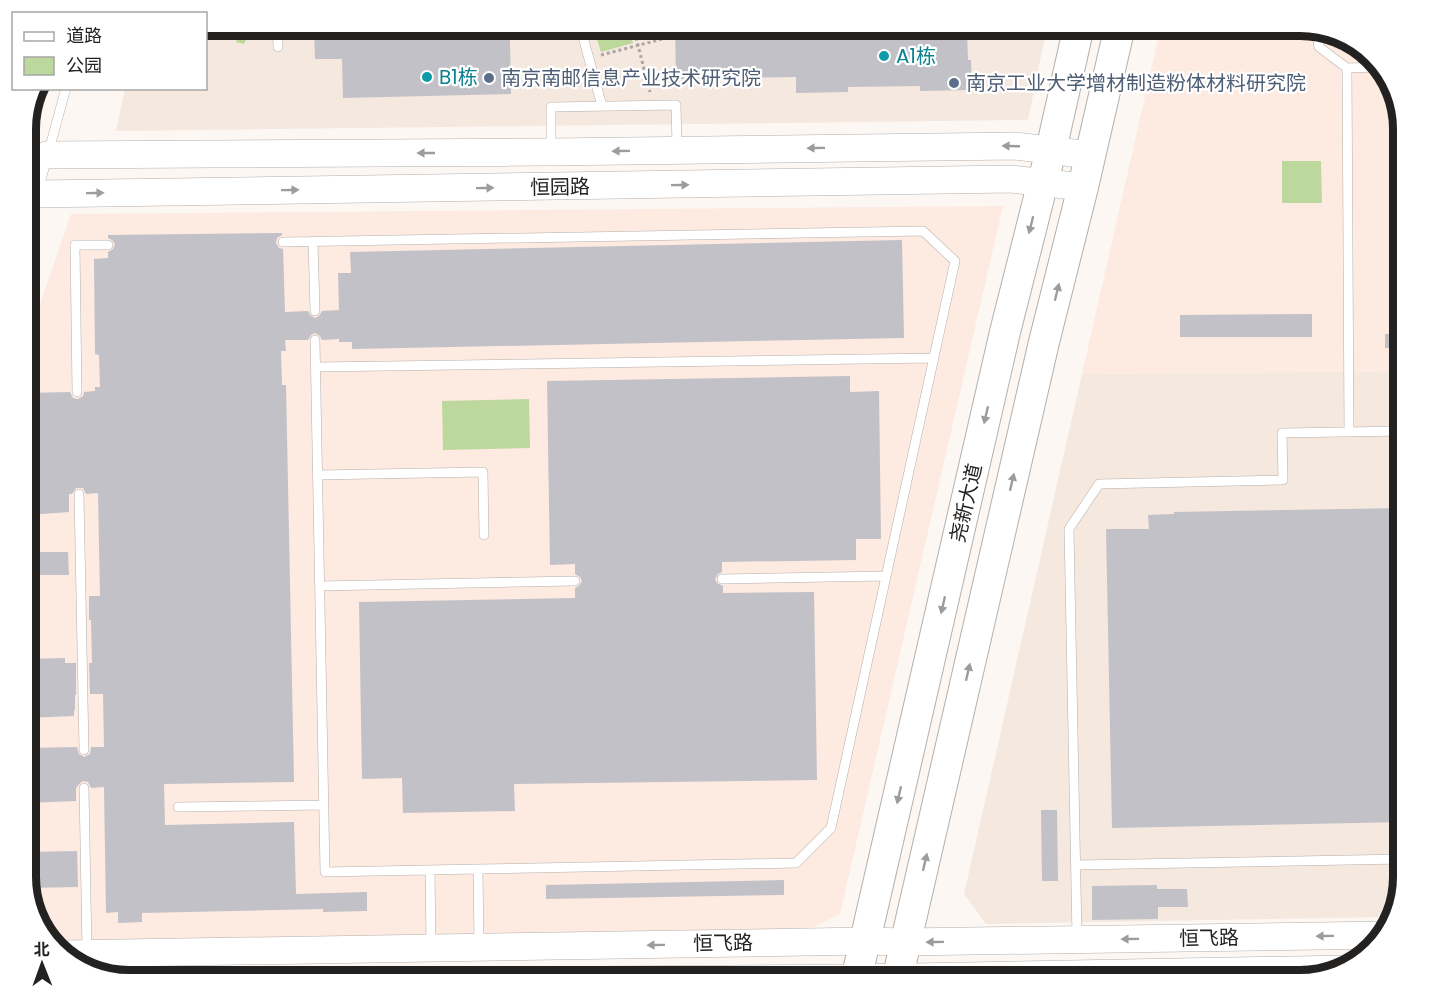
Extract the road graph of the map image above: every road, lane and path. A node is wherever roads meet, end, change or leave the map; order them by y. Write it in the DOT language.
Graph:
graph roads {
  1 [pos="277,36"];
  2 [pos="583,36"];
  3 [pos="636,36"];
  4 [pos="1077,36"];
  5 [pos="1118,36"];
  6 [pos="670,37"];
  7 [pos="1317,38"];
  8 [pos="638,45"];
  9 [pos="278,47"];
  10 [pos="600,56"];
  11 [pos="1369,67"];
  12 [pos="1347,68"];
  13 [pos="65,90"];
  14 [pos="653,105"];
  15 [pos="602,106"];
  16 [pos="677,150"];
  17 [pos="1051,150"];
  18 [pos="555,152"];
  19 [pos="47,155"];
  20 [pos="1090,155"];
  21 [pos="1042,182"];
  22 [pos="561,187"];
  23 [pos="1083,187"];
  24 [pos="37,194"];
  25 [pos="36,197"];
  26 [pos="313,241"];
  27 [pos="283,242"];
  28 [pos="108,245"];
  29 [pos="315,311"];
  30 [pos="315,340"];
  31 [pos="934,358"];
  32 [pos="316,367"];
  33 [pos="77,392"];
  34 [pos="1393,431"];
  35 [pos="1349,432"];
  36 [pos="318,475"];
  37 [pos="79,494"];
  38 [pos="484,535"];
  39 [pos="886,576"];
  40 [pos="722,579"];
  41 [pos="575,581"];
  42 [pos="320,586"];
  43 [pos="84,750"];
  44 [pos="84,788"];
  45 [pos="324,805"];
  46 [pos="178,807"];
  47 [pos="1393,859"];
  48 [pos="1076,865"];
  49 [pos="478,869"];
  50 [pos="430,870"];
  51 [pos="1372,935"];
  52 [pos="1077,940"];
  53 [pos="866,941"];
  54 [pos="906,942"];
  55 [pos="479,947"];
  56 [pos="431,948"];
  57 [pos="75,952"];
  58 [pos="78,954"];
  59 [pos="859,970"];
  60 [pos="900,970"];
  1 -- 9 [label="lane"];
  2 -- 15 [label="lane"];
  3 -- 8 [label="path"];
  4 -- 17 [label="main road, 尧新大道"];
  5 -- 20 [label="main road, 尧新大道"];
  6 -- 8 [label="path"];
  7 -- 12 [label="lane"];
  8 -- 10 [label="path"];
  8 -- 14 [label="path"];
  11 -- 12 [label="lane"];
  12 -- 35 [label="lane"];
  13 -- 19 [label="lane"];
  14 -- 15 [label="lane"];
  14 -- 16 [label="lane"];
  15 -- 18 [label="lane"];
  17 -- 16 [label="street, 恒园路, one-way"];
  16 -- 18 [label="street, 恒园路, one-way"];
  17 -- 20 [label="street, 恒园路"];
  17 -- 21 [label="main road, 尧新大道"];
  18 -- 19 [label="street, 恒园路, one-way"];
  18 -- 22 [label="street"];
  19 -- 24 [label="lane"];
  20 -- 23 [label="main road, 尧新大道"];
  22 -- 21 [label="street, 恒园路, one-way"];
  21 -- 23 [label="street, 恒园路"];
  21 -- 53 [label="main road, 尧新大道, one-way"];
  24 -- 22 [label="street, 恒园路, one-way"];
  54 -- 23 [label="main road, 尧新大道, one-way"];
  24 -- 25 [label="lane"];
  26 -- 27 [label="lane"];
  26 -- 29 [label="lane"];
  26 -- 31 [label="lane"];
  28 -- 33 [label="lane"];
  30 -- 32 [label="lane"];
  31 -- 32 [label="lane"];
  31 -- 39 [label="lane"];
  32 -- 36 [label="lane"];
  34 -- 35 [label="lane"];
  35 -- 48 [label="lane"];
  36 -- 38 [label="lane"];
  36 -- 42 [label="lane"];
  37 -- 43 [label="lane"];
  39 -- 40 [label="lane"];
  39 -- 49 [label="lane"];
  41 -- 42 [label="lane"];
  42 -- 45 [label="lane"];
  44 -- 57 [label="lane"];
  45 -- 46 [label="lane"];
  45 -- 50 [label="lane"];
  47 -- 48 [label="lane"];
  48 -- 52 [label="lane"];
  49 -- 50 [label="lane"];
  49 -- 55 [label="lane"];
  50 -- 56 [label="lane"];
  51 -- 52 [label="street, 恒飞路, one-way"];
  52 -- 54 [label="street, 恒飞路, one-way"];
  53 -- 54 [label="street, 恒飞路"];
  53 -- 55 [label="street, 恒飞路, one-way"];
  53 -- 59 [label="main road, 尧新大道"];
  54 -- 60 [label="main road, 尧新大道"];
  55 -- 56 [label="street, 恒飞路"];
  56 -- 58 [label="street, 恒飞路"];
}
